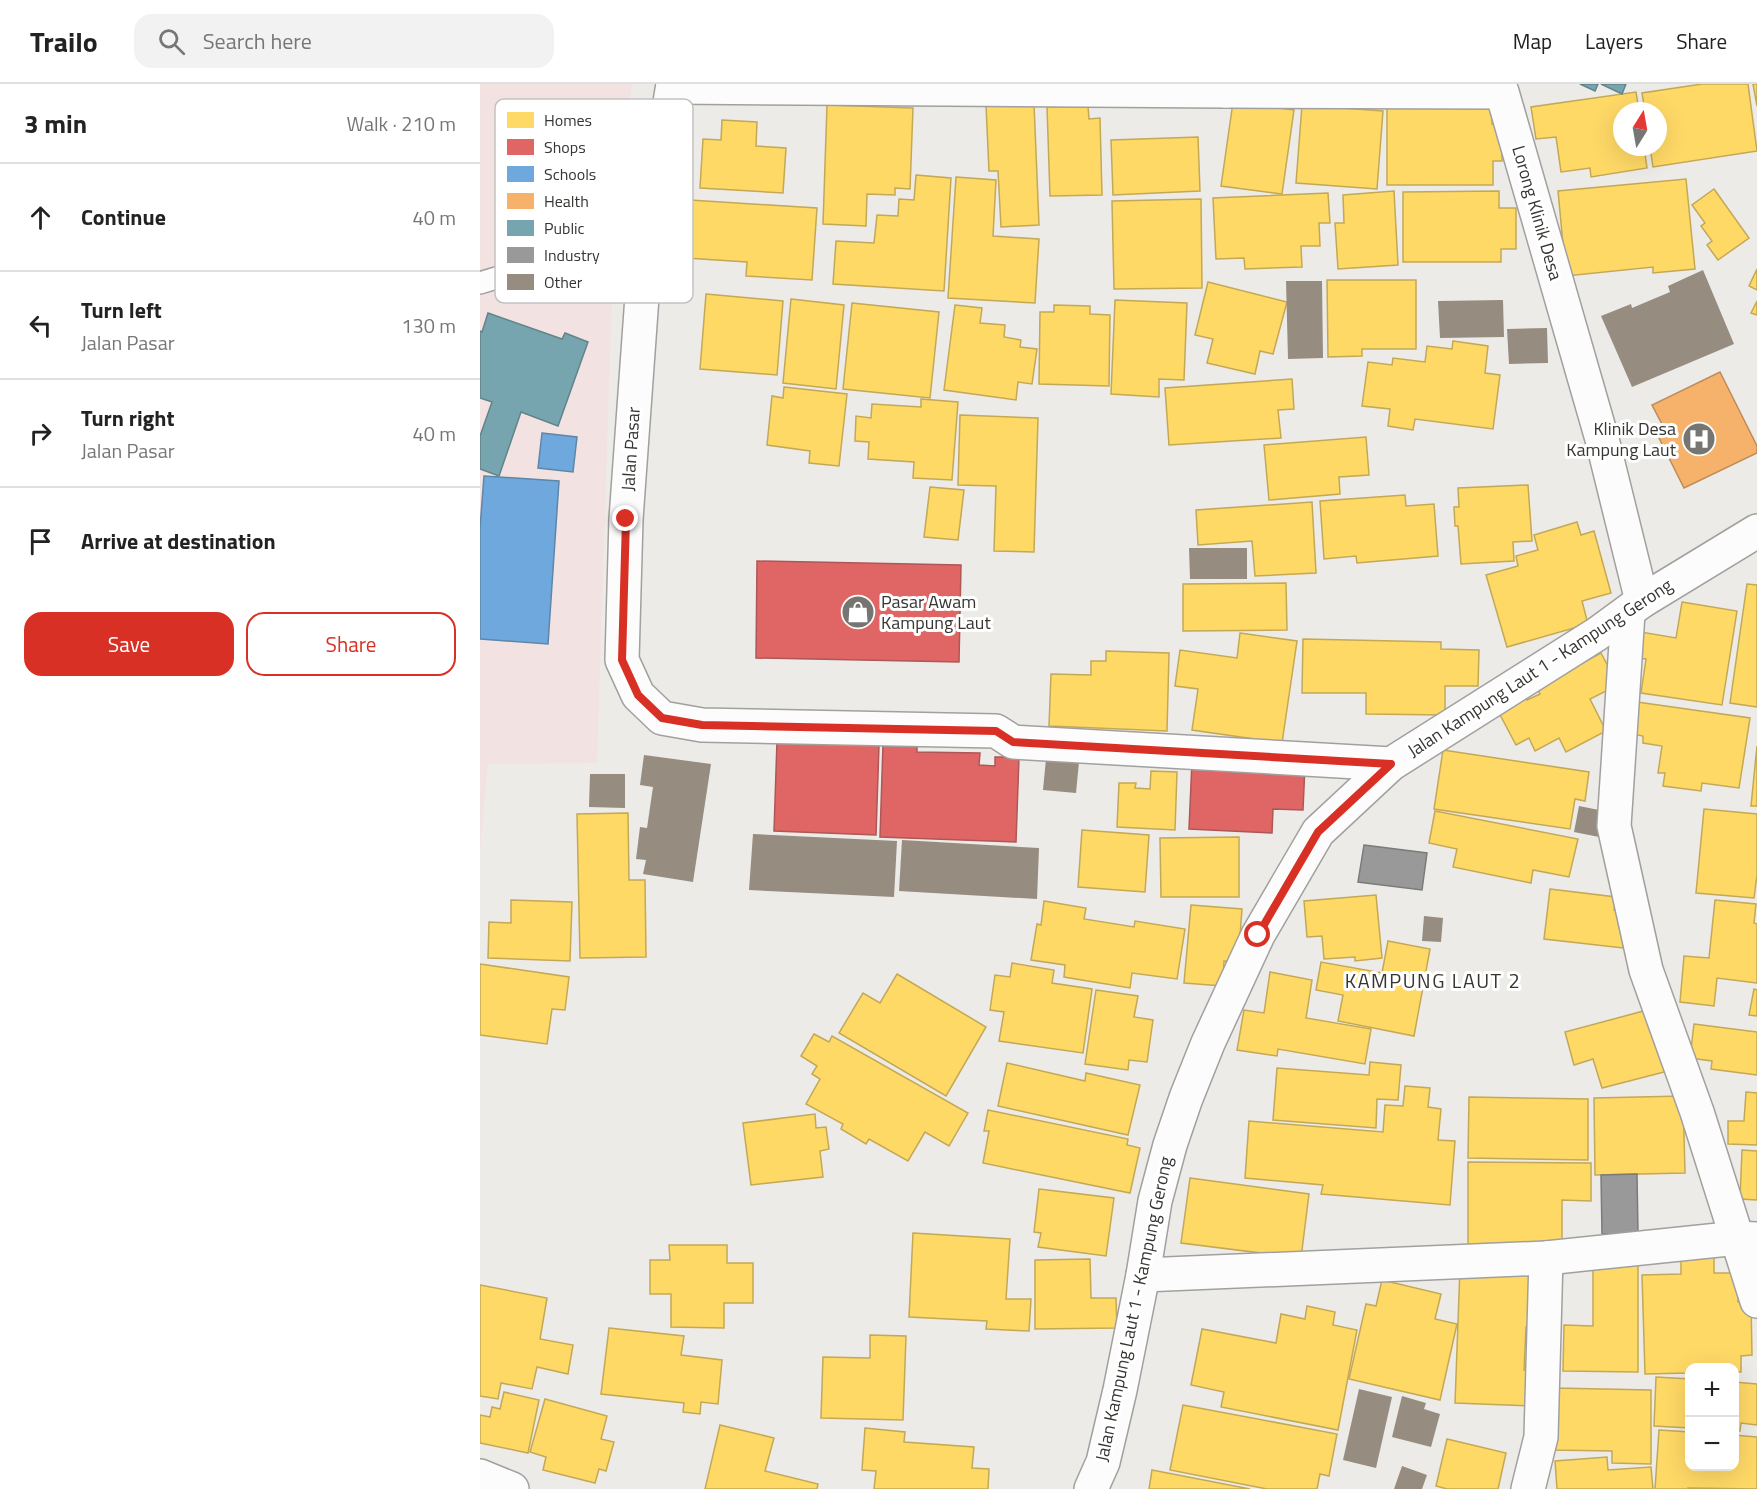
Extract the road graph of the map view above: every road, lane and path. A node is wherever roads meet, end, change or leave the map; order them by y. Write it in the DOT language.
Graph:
graph roads {
  1 [pos="673,86"];
  2 [pos="1229,87"];
  3 [pos="495,279"];
  4 [pos="480,284"];
  5 [pos="642,303"];
  6 [pos="1756,533"];
  7 [pos="1635,607"];
  8 [pos="1391,764"];
  9 [pos="1747,1238"];
  10 [pos="1546,1258"];
  11 [pos="1143,1275"];
  12 [pos="1757,1301"];
  13 [pos="480,1476"];
  14 [pos="512,1489"];
  15 [pos="1091,1489"];
  16 [pos="1528,1489"];
  1 -- 2 [label="street"];
  2 -- 7 [label="street, Lorong Klinik Desa"];
  3 -- 4 [label="lane"];
  5 -- 8 [label="street, Jalan Pasar"];
  6 -- 7 [label="street, Jalan Kampung Laut 1 - Kampung Gerong"];
  7 -- 8 [label="street, Jalan Kampung Laut 1 - Kampung Gerong"];
  7 -- 9 [label="street"];
  8 -- 11 [label="street, Jalan Kampung Laut 1 - Kampung Gerong"];
  9 -- 10 [label="street"];
  9 -- 12 [label="street"];
  10 -- 11 [label="street"];
  10 -- 16 [label="street"];
  11 -- 15 [label="street, Jalan Kampung Laut 1 - Kampung Gerong"];
  13 -- 14 [label="street"];
}
